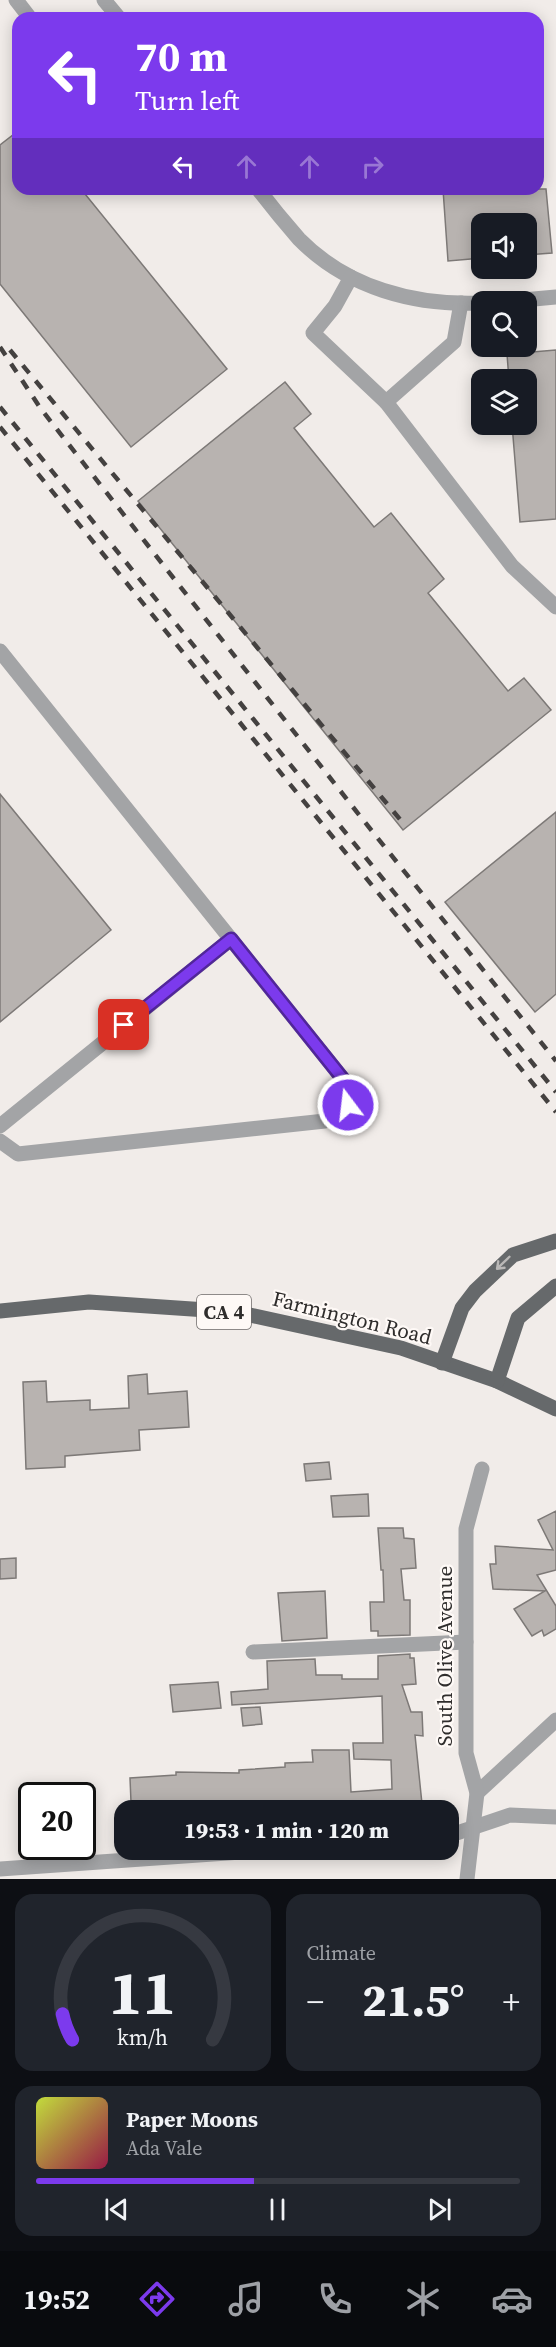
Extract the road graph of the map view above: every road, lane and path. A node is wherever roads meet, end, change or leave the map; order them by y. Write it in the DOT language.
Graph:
graph roads {
  1 [pos="16,0"];
  2 [pos="105,0"];
  3 [pos="25,12"];
  4 [pos="114,12"];
  5 [pos="265,195"];
  6 [pos="351,277"];
  7 [pos="556,297"];
  8 [pos="537,299"];
  9 [pos="461,303"];
  10 [pos="471,303"];
  11 [pos="386,402"];
  12 [pos="556,607"];
  13 [pos="0,651"];
  14 [pos="231,939"];
  15 [pos="0,1126"];
  16 [pos="0,1141"];
  17 [pos="556,1241"];
  18 [pos="556,1286"];
  19 [pos="0,1311"];
  20 [pos="442,1362"];
  21 [pos="497,1381"];
  22 [pos="556,1409"];
  23 [pos="482,1469"];
  24 [pos="466,1642"];
  25 [pos="253,1652"];
  26 [pos="556,1720"];
  27 [pos="477,1793"];
  28 [pos="556,1817"];
  29 [pos="473,1828"];
  30 [pos="459,1832"];
  31 [pos="127,1860"];
  32 [pos="0,1869"];
  33 [pos="468,1879"];
  1 -- 3 [label="street"];
  2 -- 4 [label="street"];
  5 -- 6 [label="street"];
  6 -- 9 [label="street"];
  6 -- 11 [label="street"];
  7 -- 8 [label="street"];
  9 -- 10 [label="street"];
  9 -- 11 [label="street"];
  11 -- 12 [label="street"];
  13 -- 14 [label="street"];
  14 -- 15 [label="street"];
  14 -- 16 [label="street"];
  17 -- 20 [label="main road, Farmington Road, one-way"];
  18 -- 21 [label="main road"];
  19 -- 20 [label="main road, Farmington Road / CA 4"];
  20 -- 21 [label="main road, Farmington Road / CA 4"];
  21 -- 22 [label="main road, CA 4"];
  23 -- 24 [label="street, South Olive Avenue"];
  24 -- 25 [label="street"];
  24 -- 27 [label="street, South Olive Avenue"];
  26 -- 27 [label="street"];
  27 -- 29 [label="street, South Olive Avenue"];
  28 -- 29 [label="street"];
  29 -- 30 [label="street"];
  29 -- 33 [label="street, South Olive Avenue"];
  31 -- 32 [label="street"];
}
